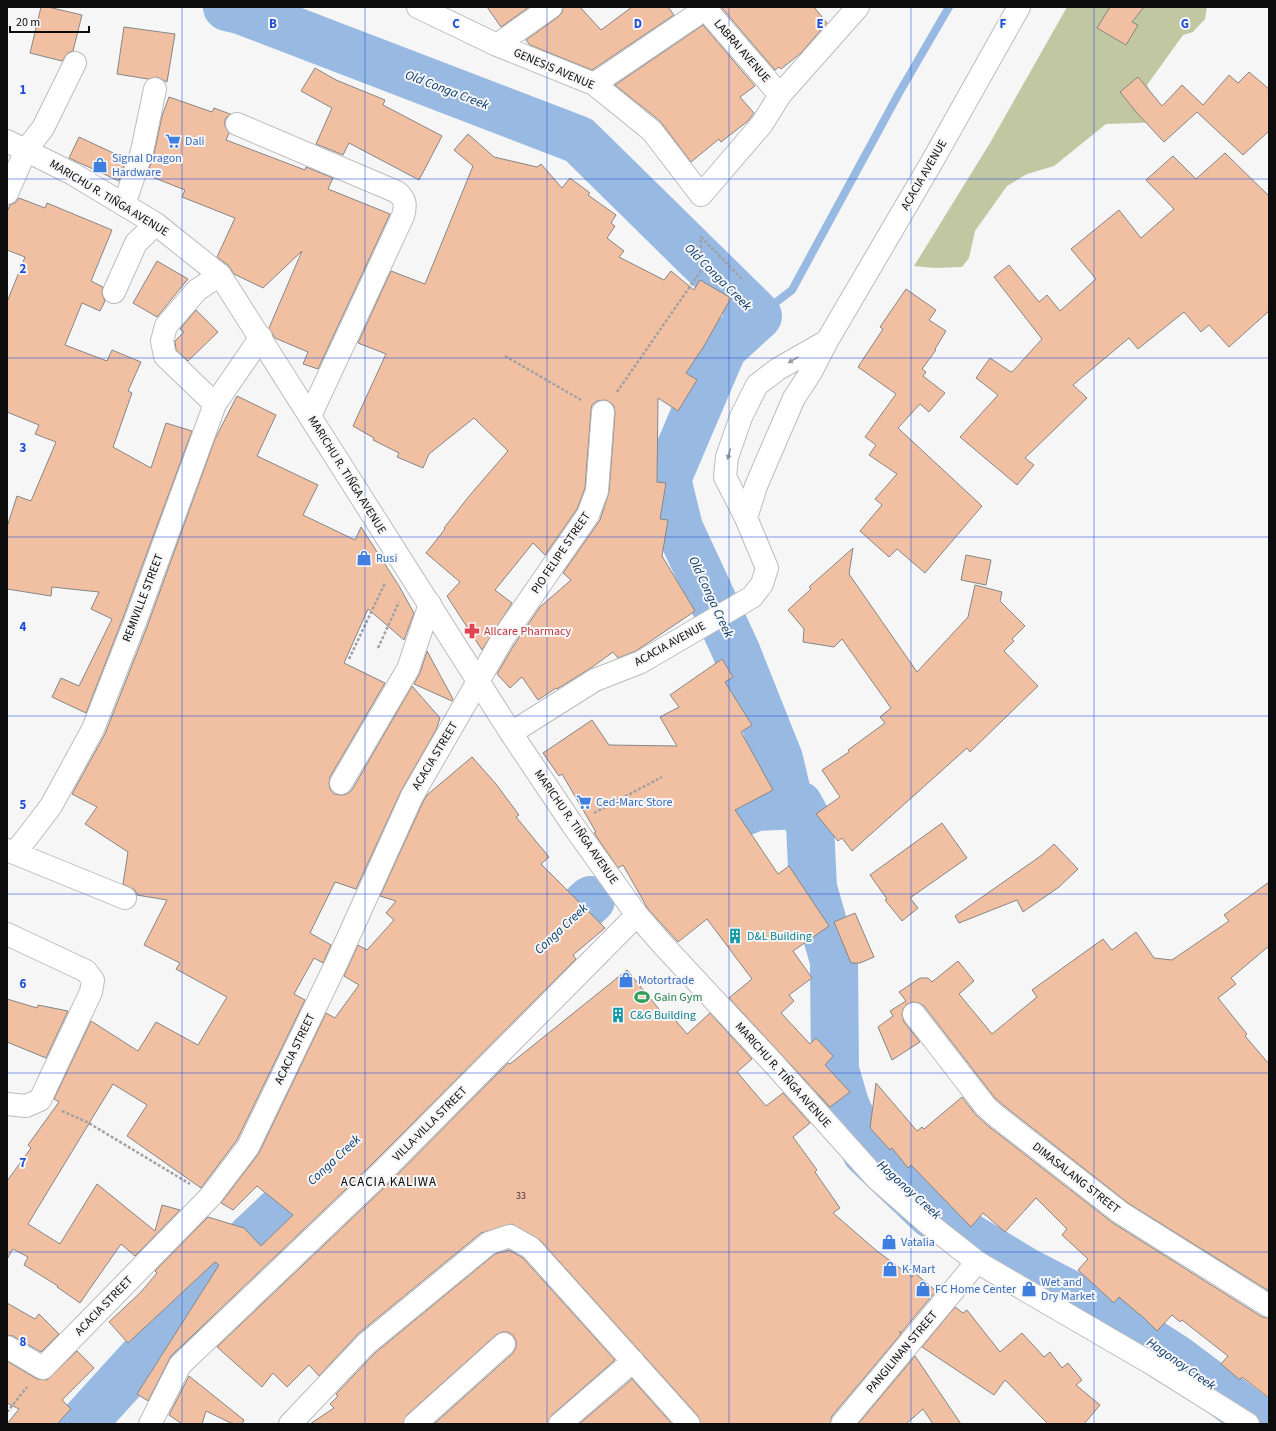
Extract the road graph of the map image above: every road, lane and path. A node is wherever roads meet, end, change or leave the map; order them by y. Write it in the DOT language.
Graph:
graph roads {
  1 [pos="418,7"];
  2 [pos="551,7"];
  3 [pos="858,7"];
  4 [pos="1019,7"];
  5 [pos="705,8"];
  6 [pos="497,45"];
  7 [pos="75,63"];
  8 [pos="594,84"];
  9 [pos="155,89"];
  10 [pos="780,95"];
  11 [pos="237,124"];
  12 [pos="7,140"];
  13 [pos="26,150"];
  14 [pos="7,193"];
  15 [pos="124,205"];
  16 [pos="156,224"];
  17 [pos="220,275"];
  18 [pos="743,280"];
  19 [pos="114,292"];
  20 [pos="261,337"];
  21 [pos="827,341"];
  22 [pos="505,356"];
  23 [pos="215,404"];
  24 [pos="603,412"];
  25 [pos="310,416"];
  26 [pos="746,518"];
  27 [pos="398,555"];
  28 [pos="411,574"];
  29 [pos="430,604"];
  30 [pos="378,648"];
  31 [pos="348,659"];
  32 [pos="479,682"];
  33 [pos="511,733"];
  34 [pos="662,777"];
  35 [pos="341,783"];
  36 [pos="572,824"];
  37 [pos="11,851"];
  38 [pos="125,898"];
  39 [pos="637,915"];
  40 [pos="7,934"];
  41 [pos="914,1014"];
  42 [pos="40,1100"];
  43 [pos="7,1104"];
  44 [pos="210,1197"];
  45 [pos="977,1262"];
  46 [pos="1269,1306"];
  47 [pos="504,1344"];
  48 [pos="7,1348"];
  49 [pos="634,1361"];
  50 [pos="43,1368"];
  51 [pos="7,1412"];
  52 [pos="1239,1421"];
  53 [pos="293,1423"];
  54 [pos="150,1424"];
  55 [pos="415,1424"];
  56 [pos="560,1424"];
  57 [pos="689,1424"];
  58 [pos="842,1424"];
  1 -- 6 [label="street, GENESIS AVENUE"];
  2 -- 6 [label="street"];
  3 -- 10 [label="street"];
  4 -- 21 [label="street, ACACIA AVENUE"];
  5 -- 8 [label="street"];
  5 -- 10 [label="street, LABRAI AVENUE"];
  6 -- 8 [label="street, GENESIS AVENUE"];
  7 -- 13 [label="street"];
  8 -- 10 [label="street, GENESIS AVENUE"];
  9 -- 15 [label="street"];
  11 -- 25 [label="street"];
  12 -- 13 [label="street, MARICHU R. TIÑGA AVENUE"];
  13 -- 14 [label="street"];
  13 -- 15 [label="street, MARICHU R. TIÑGA AVENUE"];
  15 -- 16 [label="street, MARICHU R. TIÑGA AVENUE"];
  16 -- 17 [label="street, MARICHU R. TIÑGA AVENUE"];
  16 -- 19 [label="street"];
  17 -- 20 [label="street, MARICHU R. TIÑGA AVENUE"];
  17 -- 23 [label="street"];
  18 -- 24 [label="path"];
  20 -- 23 [label="street, REMIVILLE STREET"];
  20 -- 25 [label="street, MARICHU R. TIÑGA AVENUE"];
  21 -- 26 [label="street, ACACIA AVENUE"];
  21 -- 26 [label="street, ACACIA AVENUE, one-way"];
  22 -- 24 [label="path"];
  23 -- 37 [label="street, REMIVILLE STREET"];
  24 -- 32 [label="street, PIO FELIPE STREET"];
  25 -- 27 [label="street, MARICHU R. TIÑGA AVENUE"];
  26 -- 33 [label="street, ACACIA AVENUE"];
  27 -- 28 [label="street, MARICHU R. TIÑGA AVENUE"];
  27 -- 31 [label="path"];
  28 -- 29 [label="street, MARICHU R. TIÑGA AVENUE"];
  28 -- 30 [label="path"];
  29 -- 32 [label="street, MARICHU R. TIÑGA AVENUE"];
  29 -- 35 [label="street"];
  32 -- 33 [label="street, MARICHU R. TIÑGA AVENUE"];
  32 -- 44 [label="street, ACACIA STREET"];
  33 -- 36 [label="street, MARICHU R. TIÑGA AVENUE"];
  34 -- 36 [label="path"];
  36 -- 39 [label="street, MARICHU R. TIÑGA AVENUE"];
  37 -- 38 [label="street"];
  39 -- 45 [label="street, MARICHU R. TIÑGA AVENUE"];
  39 -- 54 [label="street, VILLA-VILLA STREET"];
  40 -- 42 [label="street"];
  41 -- 46 [label="street, DIMASALANG STREET"];
  42 -- 43 [label="street"];
  42 -- 44 [label="path"];
  44 -- 50 [label="street, ACACIA STREET"];
  45 -- 52 [label="street, MARICHU R. TIÑGA AVENUE"];
  45 -- 58 [label="street, PANGILINAN STREET"];
  47 -- 55 [label="street"];
  48 -- 50 [label="street"];
  49 -- 53 [label="street"];
  49 -- 56 [label="street"];
  49 -- 57 [label="street"];
  50 -- 51 [label="path"];
}
